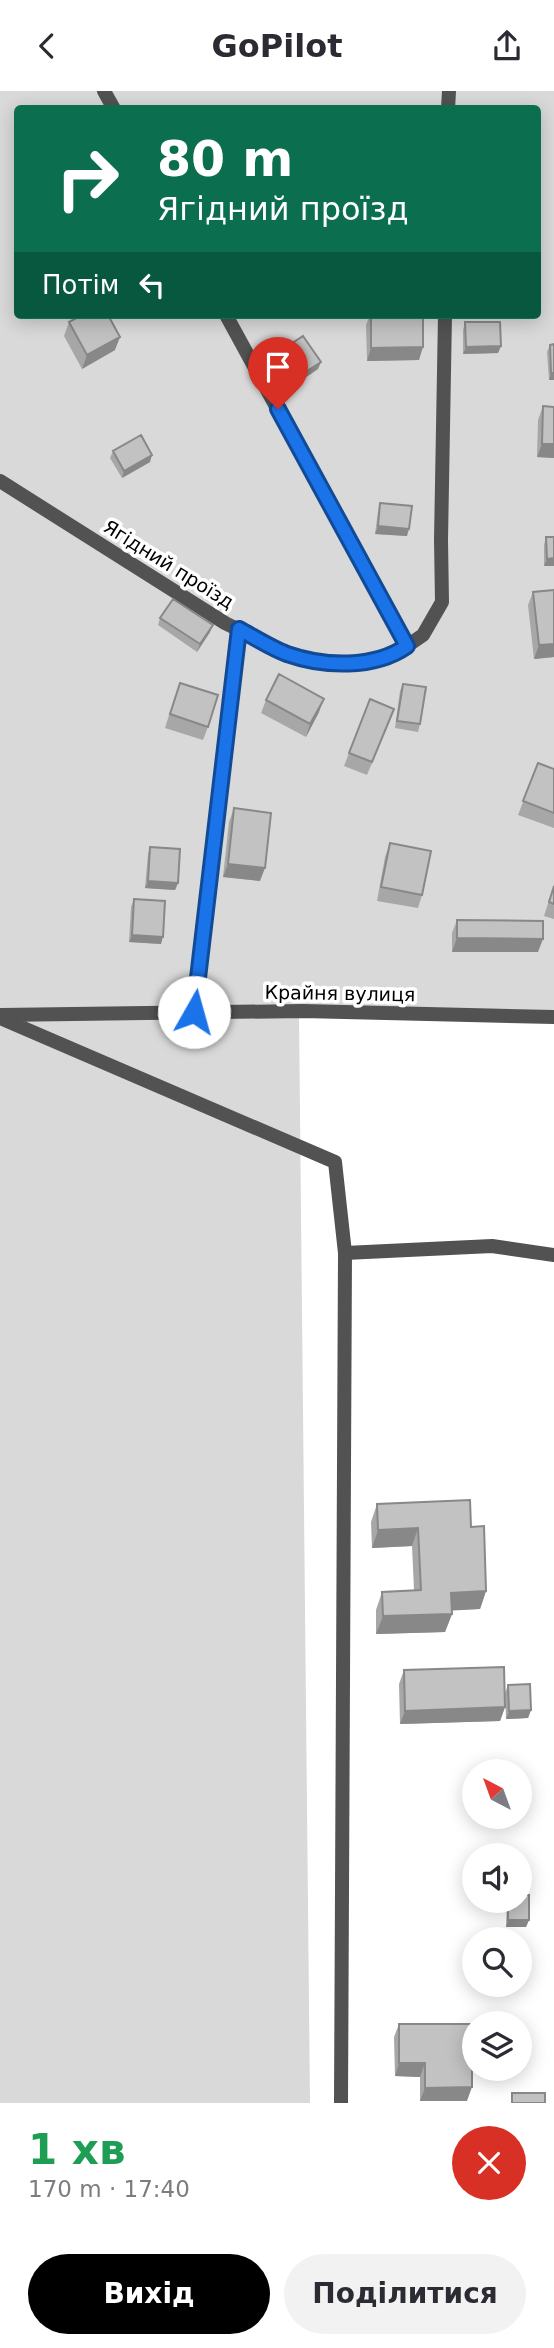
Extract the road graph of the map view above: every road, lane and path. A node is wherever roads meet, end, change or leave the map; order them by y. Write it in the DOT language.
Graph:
graph roads {
  1 [pos="228,319"];
  2 [pos="445,319"];
  3 [pos="0,481"];
  4 [pos="239,629"];
  5 [pos="407,646"];
  6 [pos="194,1012"];
  7 [pos="0,1016"];
  8 [pos="554,1017"];
  9 [pos="345,1253"];
  10 [pos="554,1255"];
  11 [pos="341,2103"];
  1 -- 5 [label="street"];
  2 -- 5 [label="street"];
  3 -- 4 [label="street, Ягідний проїзд"];
  4 -- 5 [label="street, Ягідний проїзд"];
  4 -- 6 [label="street"];
  6 -- 7 [label="street, Крайня вулиця"];
  6 -- 8 [label="street, Крайня вулиця"];
  7 -- 9 [label="street"];
  9 -- 10 [label="street"];
  9 -- 11 [label="street"];
}
